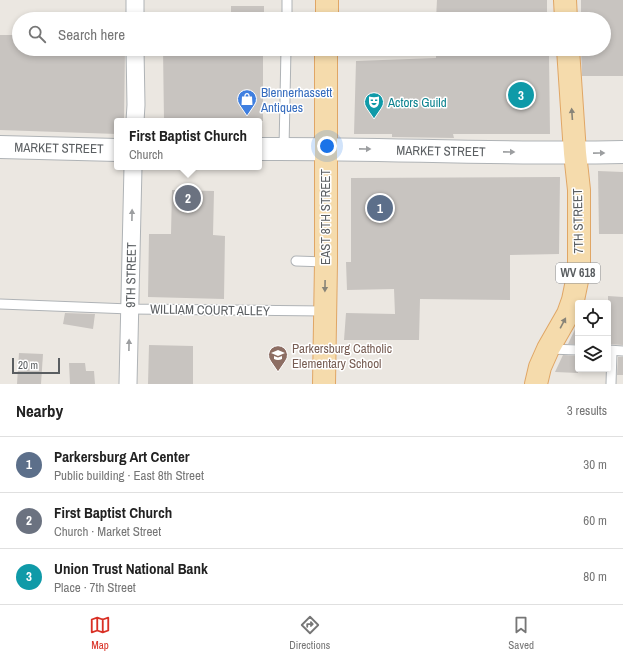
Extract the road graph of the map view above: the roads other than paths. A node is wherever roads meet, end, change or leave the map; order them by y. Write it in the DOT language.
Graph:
graph roads {
  1 [pos="135,0"];
  2 [pos="287,0"];
  3 [pos="327,0"];
  4 [pos="565,0"];
  5 [pos="135,12"];
  6 [pos="287,12"];
  7 [pos="327,12"];
  8 [pos="566,12"];
  9 [pos="135,56"];
  10 [pos="286,56"];
  11 [pos="326,56"];
  12 [pos="568,56"];
  13 [pos="135,118"];
  14 [pos="0,147"];
  15 [pos="284,148"];
  16 [pos="262,149"];
  17 [pos="326,149"];
  18 [pos="114,150"];
  19 [pos="623,152"];
  20 [pos="575,153"];
  21 [pos="134,170"];
  22 [pos="296,261"];
  23 [pos="326,262"];
  24 [pos="0,304"];
  25 [pos="130,308"];
  26 [pos="324,311"];
  27 [pos="548,349"];
  28 [pos="575,350"];
  29 [pos="611,351"];
  30 [pos="623,351"];
  31 [pos="611,372"];
  32 [pos="128,384"];
  33 [pos="324,384"];
  34 [pos="536,384"];
  35 [pos="611,384"];
  1 -- 5 [label="street"];
  2 -- 6 [label="lane"];
  3 -- 7 [label="main road"];
  4 -- 8 [label="main road"];
  9 -- 13 [label="street"];
  10 -- 15 [label="lane"];
  11 -- 17 [label="main road, EAST 8TH STREET"];
  20 -- 12 [label="main road, 7TH STREET / WV 618, one-way"];
  14 -- 18 [label="street, MARKET STREET"];
  15 -- 16 [label="street, MARKET STREET"];
  15 -- 17 [label="street, MARKET STREET"];
  17 -- 20 [label="street, MARKET STREET, one-way"];
  17 -- 23 [label="main road, EAST 8TH STREET"];
  20 -- 19 [label="street, MARKET STREET, one-way"];
  27 -- 20 [label="main road, 7TH STREET / WV 618, one-way"];
  25 -- 21 [label="street, 9TH STREET, one-way"];
  22 -- 23 [label="lane"];
  23 -- 26 [label="main road, EAST 8TH STREET, one-way"];
  24 -- 25 [label="lane, WILLIAM COURT ALLEY"];
  25 -- 26 [label="lane, WILLIAM COURT ALLEY"];
  32 -- 25 [label="street, 9TH STREET, one-way"];
  26 -- 33 [label="main road, EAST 8TH STREET"];
  27 -- 28 [label="lane"];
  27 -- 34 [label="main road, 7TH STREET / WV 618"];
  29 -- 30 [label="lane"];
  31 -- 35 [label="lane"];
}
